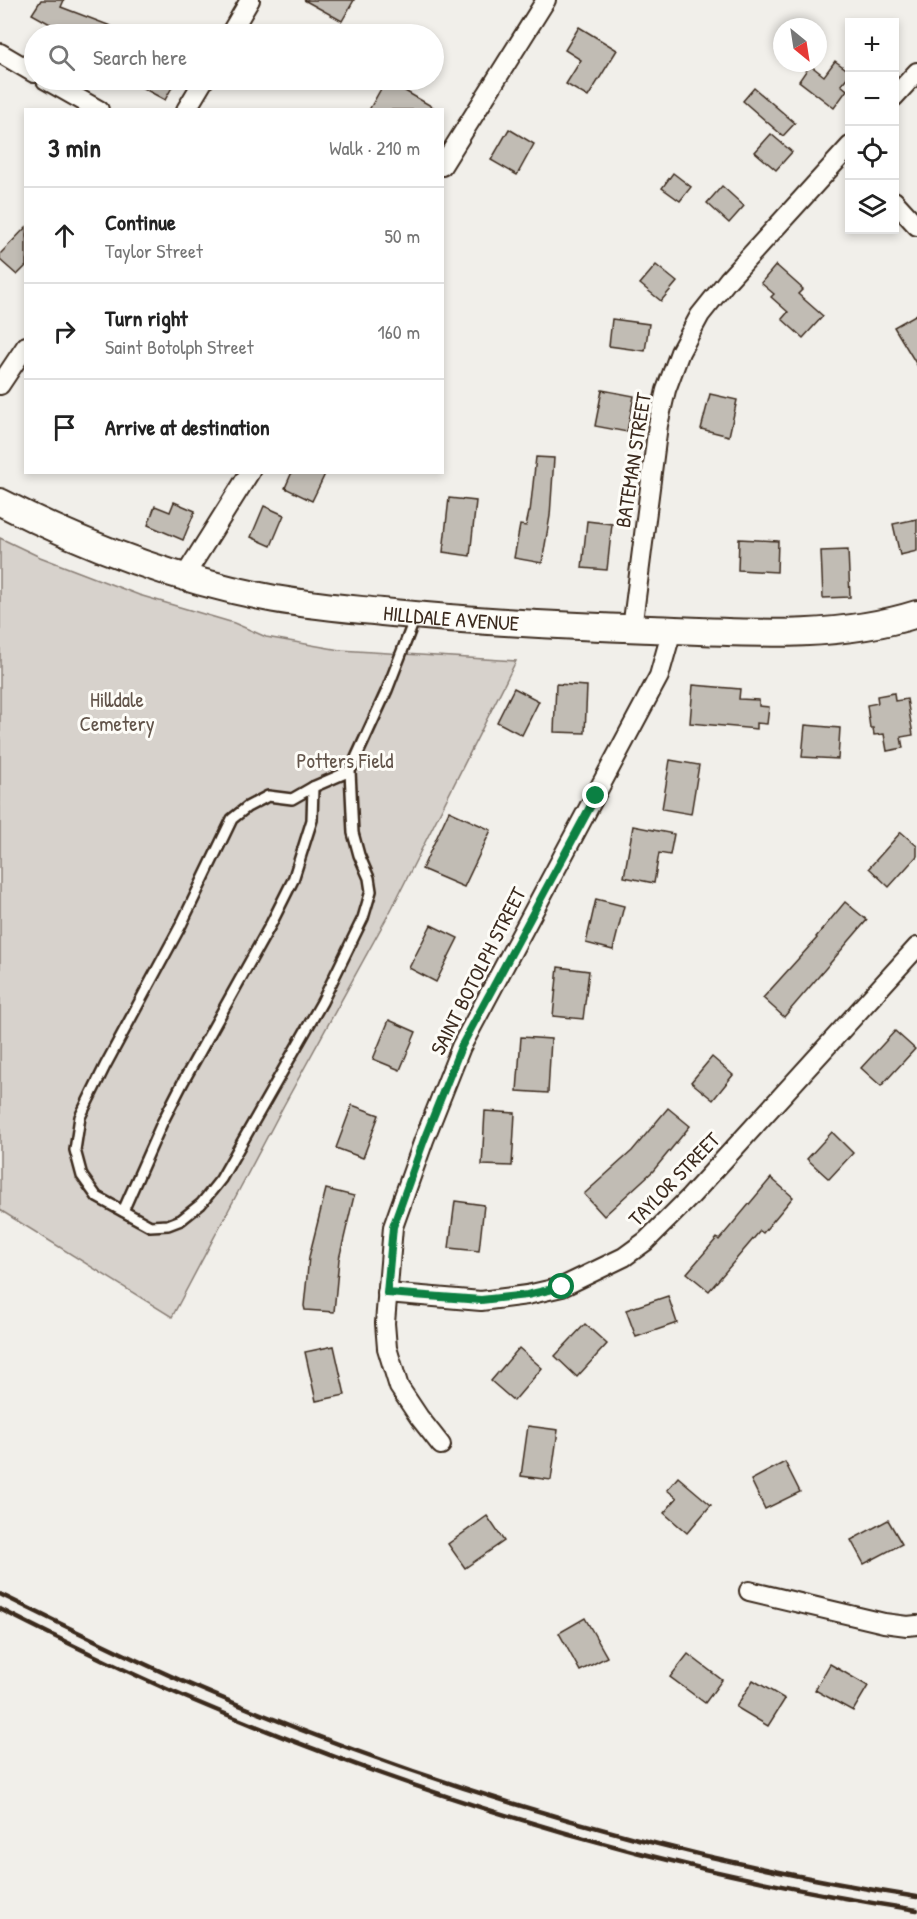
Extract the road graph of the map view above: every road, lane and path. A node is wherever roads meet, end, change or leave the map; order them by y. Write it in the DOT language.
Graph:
graph roads {
  1 [pos="250,0"];
  2 [pos="546,0"];
  3 [pos="236,24"];
  4 [pos="0,53"];
  5 [pos="24,67"];
  6 [pos="917,72"];
  7 [pos="64,90"];
  8 [pos="198,90"];
  9 [pos="899,92"];
  10 [pos="95,108"];
  11 [pos="187,108"];
  12 [pos="845,154"];
  13 [pos="444,163"];
  14 [pos="899,206"];
  15 [pos="917,226"];
  16 [pos="24,349"];
  17 [pos="0,385"];
  18 [pos="249,474"];
  19 [pos="0,502"];
  20 [pos="184,577"];
  21 [pos="917,614"];
  22 [pos="416,616"];
  23 [pos="632,629"];
  24 [pos="672,630"];
  25 [pos="350,771"];
  26 [pos="313,787"];
  27 [pos="917,947"];
  28 [pos="123,1210"];
  29 [pos="387,1293"];
  30 [pos="441,1444"];
  31 [pos="749,1591"];
  32 [pos="917,1625"];
  1 -- 3 [label="street"];
  2 -- 13 [label="street"];
  4 -- 5 [label="street"];
  6 -- 9 [label="street"];
  7 -- 10 [label="street"];
  8 -- 11 [label="street"];
  12 -- 23 [label="street, BATEMAN STREET"];
  14 -- 15 [label="street"];
  16 -- 17 [label="street"];
  18 -- 20 [label="street"];
  19 -- 20 [label="main road, HILLDALE AVENUE"];
  20 -- 22 [label="main road, HILLDALE AVENUE"];
  21 -- 24 [label="main road, HILLDALE AVENUE"];
  22 -- 23 [label="main road, HILLDALE AVENUE"];
  22 -- 25 [label="lane"];
  23 -- 24 [label="main road, HILLDALE AVENUE"];
  24 -- 29 [label="street, SAINT BOTOLPH STREET"];
  25 -- 26 [label="lane"];
  25 -- 28 [label="lane"];
  26 -- 28 [label="lane"];
  26 -- 28 [label="lane"];
  27 -- 29 [label="street, TAYLOR STREET"];
  29 -- 30 [label="street, SAINT BOTOLPH STREET"];
  31 -- 32 [label="street"];
}
